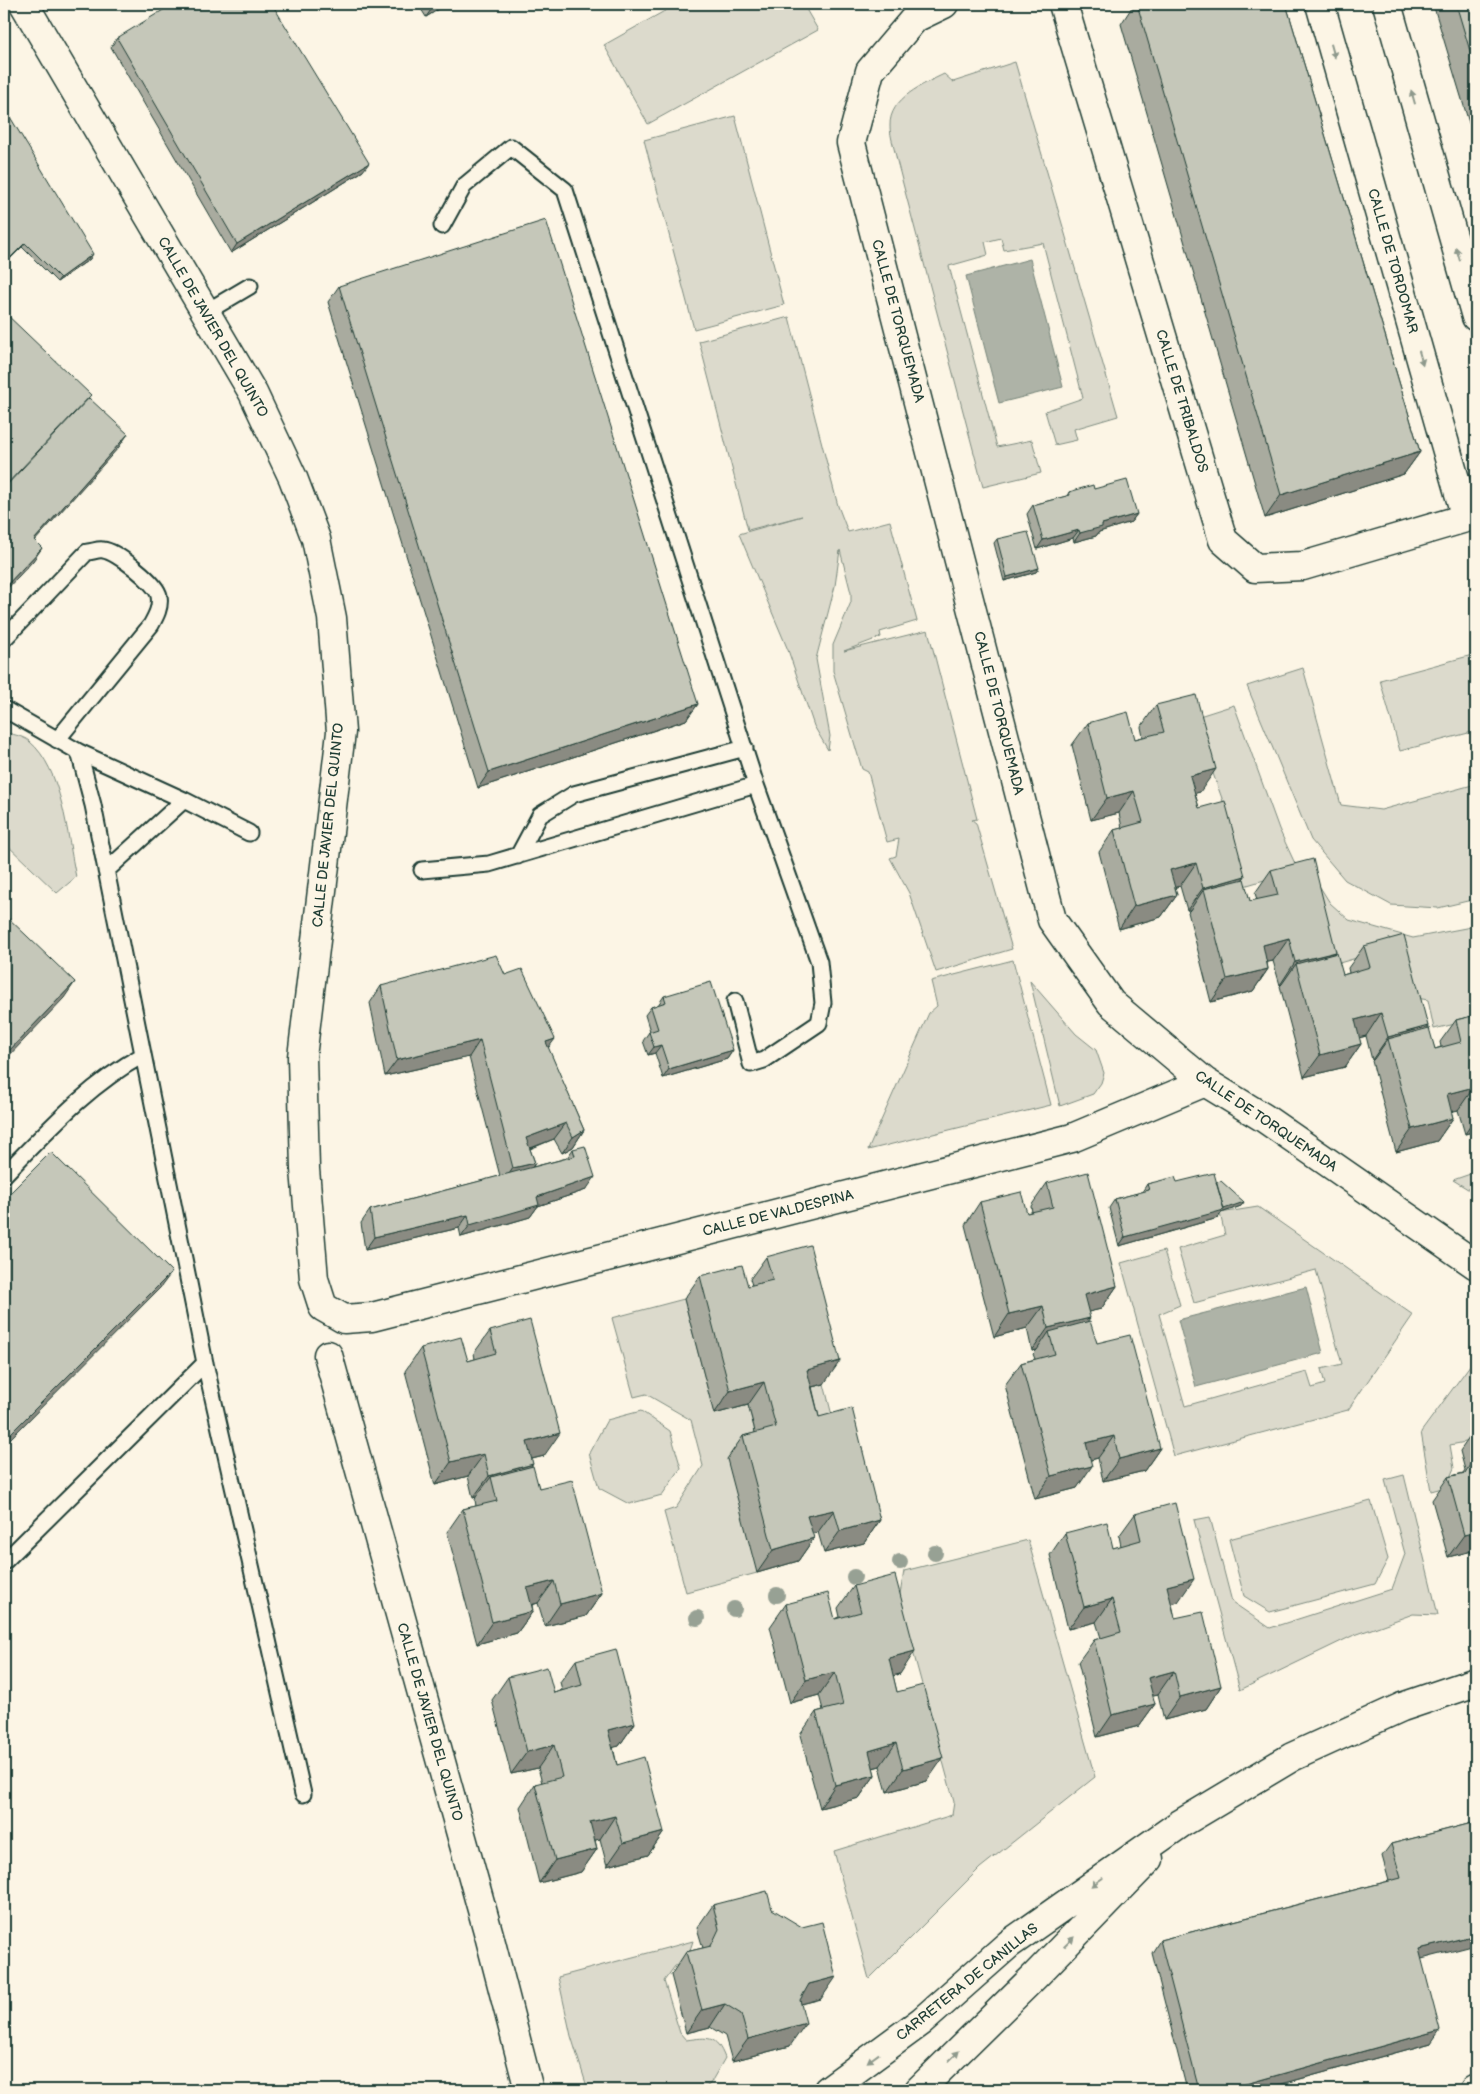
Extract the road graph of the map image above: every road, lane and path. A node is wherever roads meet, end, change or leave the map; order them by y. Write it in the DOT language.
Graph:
graph roads {
  1 [pos="24,4"];
  2 [pos="944,4"];
  3 [pos="1062,4"];
  4 [pos="1320,4"];
  5 [pos="1387,4"];
  6 [pos="442,226"];
  7 [pos="250,286"];
  8 [pos="206,312"];
  9 [pos="1476,317"];
  10 [pos="1471,516"];
  11 [pos="4,639"];
  12 [pos="4,709"];
  13 [pos="57,740"];
  14 [pos="744,748"];
  15 [pos="79,752"];
  16 [pos="756,785"];
  17 [pos="184,800"];
  18 [pos="249,833"];
  19 [pos="518,856"];
  20 [pos="422,870"];
  21 [pos="106,871"];
  22 [pos="735,1001"];
  23 [pos="143,1055"];
  24 [pos="1205,1082"];
  25 [pos="4,1175"];
  26 [pos="1476,1265"];
  27 [pos="344,1319"];
  28 [pos="328,1355"];
  29 [pos="205,1363"];
  30 [pos="4,1562"];
  31 [pos="1476,1682"];
  32 [pos="304,1794"];
  33 [pos="1180,1824"];
  34 [pos="529,2090"];
  35 [pos="828,2090"];
  36 [pos="918,2090"];
  1 -- 8 [label="street, CALLE DE JAVIER DEL QUINTO"];
  2 -- 24 [label="street, CALLE DE TORQUEMADA"];
  3 -- 10 [label="street, CALLE DE TRIBALDOS"];
  4 -- 10 [label="street, CALLE DE TORDOMAR, one-way"];
  9 -- 5 [label="street, one-way"];
  6 -- 14 [label="lane"];
  7 -- 8 [label="lane"];
  8 -- 27 [label="street, CALLE DE JAVIER DEL QUINTO"];
  11 -- 13 [label="lane"];
  12 -- 13 [label="lane"];
  13 -- 15 [label="lane"];
  14 -- 16 [label="lane"];
  14 -- 19 [label="lane"];
  15 -- 17 [label="lane"];
  15 -- 21 [label="lane"];
  16 -- 19 [label="lane"];
  16 -- 22 [label="lane"];
  17 -- 18 [label="lane"];
  17 -- 21 [label="lane"];
  19 -- 20 [label="lane"];
  21 -- 23 [label="lane"];
  23 -- 25 [label="lane"];
  23 -- 29 [label="lane"];
  24 -- 26 [label="street, CALLE DE TORQUEMADA"];
  24 -- 27 [label="street, CALLE DE VALDESPINA"];
  28 -- 34 [label="street, CALLE DE JAVIER DEL QUINTO"];
  29 -- 30 [label="lane"];
  29 -- 32 [label="lane"];
  31 -- 33 [label="street, CARRETERA DE CANILLAS"];
  33 -- 35 [label="street, CARRETERA DE CANILLAS, one-way"];
  36 -- 33 [label="street, CARRETERA DE CANILLAS, one-way"];
}
